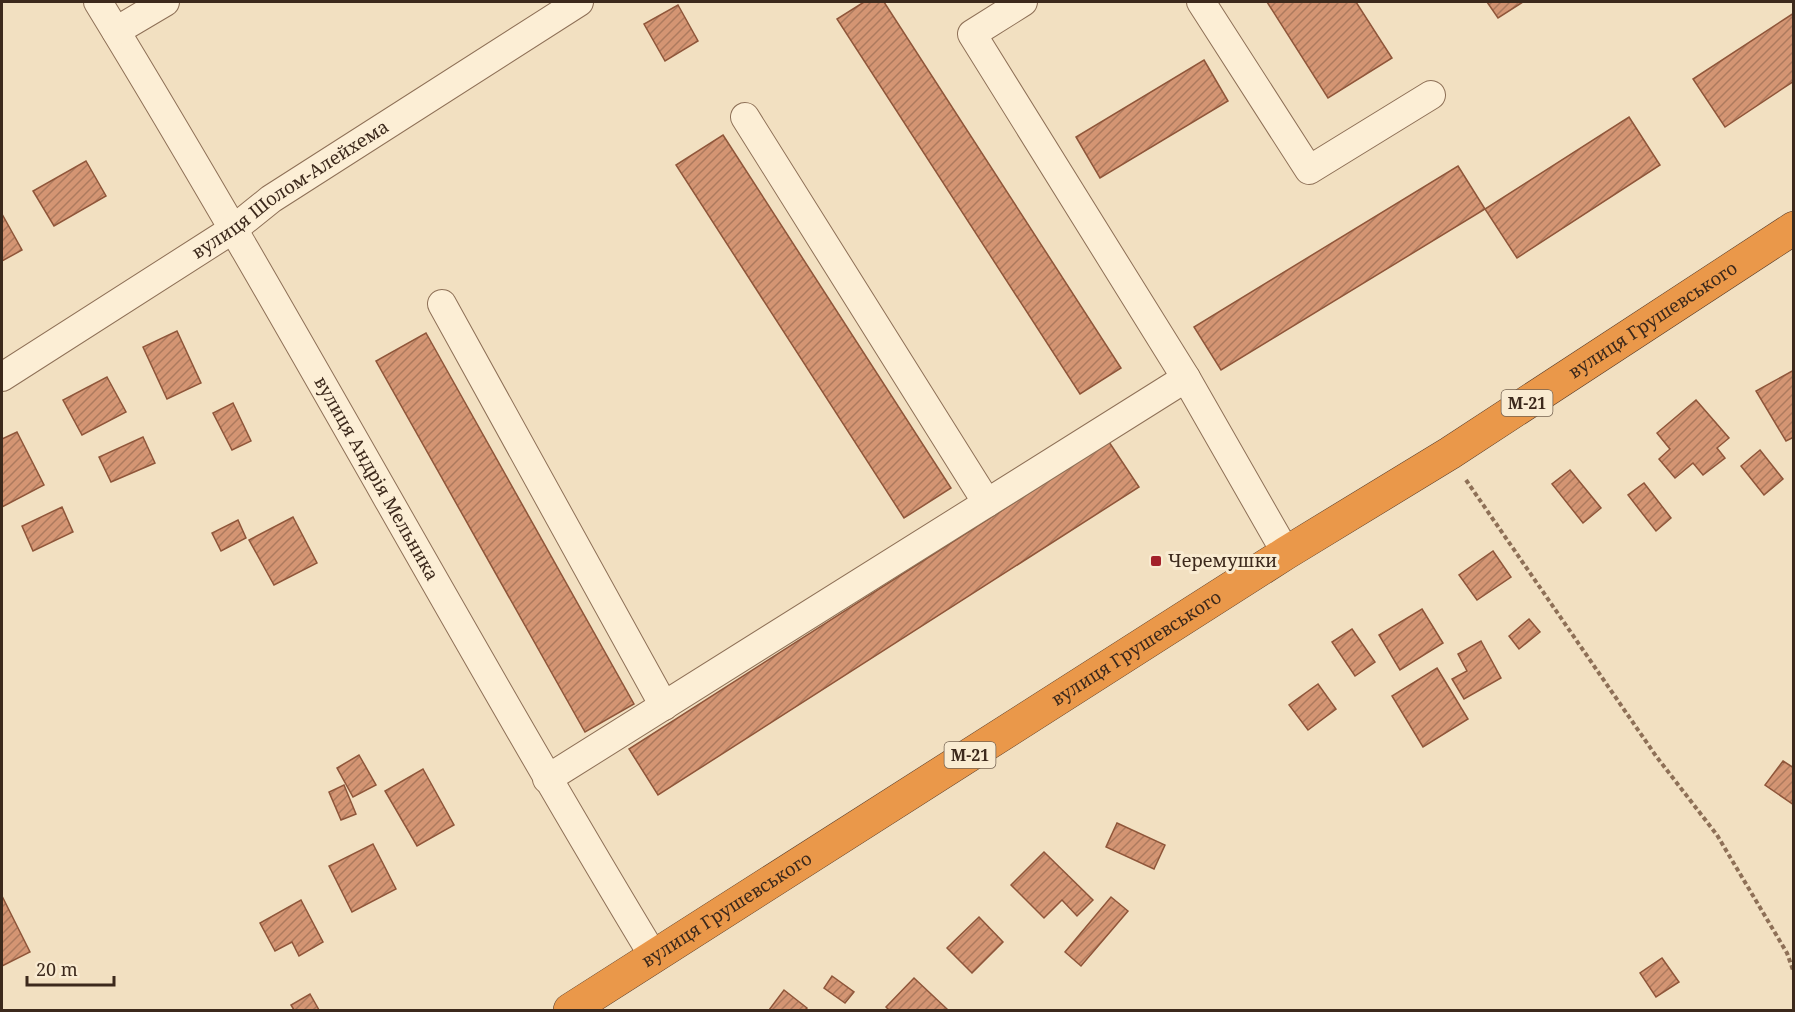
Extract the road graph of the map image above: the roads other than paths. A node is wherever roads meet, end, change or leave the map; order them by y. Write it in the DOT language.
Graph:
graph roads {
  1 [pos="98,2"];
  2 [pos="165,2"];
  3 [pos="579,2"];
  4 [pos="1023,2"];
  5 [pos="1201,2"];
  6 [pos="116,31"];
  7 [pos="1431,95"];
  8 [pos="745,117"];
  9 [pos="235,228"];
  10 [pos="1794,228"];
  11 [pos="442,304"];
  12 [pos="2,377"];
  13 [pos="1186,378"];
  14 [pos="987,503"];
  15 [pos="1286,553"];
  16 [pos="664,706"];
  17 [pos="547,779"];
  18 [pos="654,957"];
  19 [pos="570,1011"];
  1 -- 6 [label="street, вулиця Андрія Мельника"];
  2 -- 6 [label="street"];
  3 -- 9 [label="street, вулиця Шолом-Алейхема"];
  4 -- 13 [label="street"];
  5 -- 7 [label="street"];
  6 -- 9 [label="street, вулиця Андрія Мельника"];
  8 -- 14 [label="street"];
  9 -- 12 [label="street, вулиця Шолом-Алейхема"];
  9 -- 17 [label="street, вулиця Андрія Мельника"];
  10 -- 15 [label="highway, вулиця Грушевського / М-21"];
  11 -- 16 [label="street"];
  13 -- 14 [label="street"];
  13 -- 15 [label="street"];
  14 -- 16 [label="street"];
  15 -- 18 [label="highway, вулиця Грушевського / М-21"];
  16 -- 17 [label="street"];
  17 -- 18 [label="street, вулиця Андрія Мельника"];
  18 -- 19 [label="highway, вулиця Грушевського / М-21"];
}
